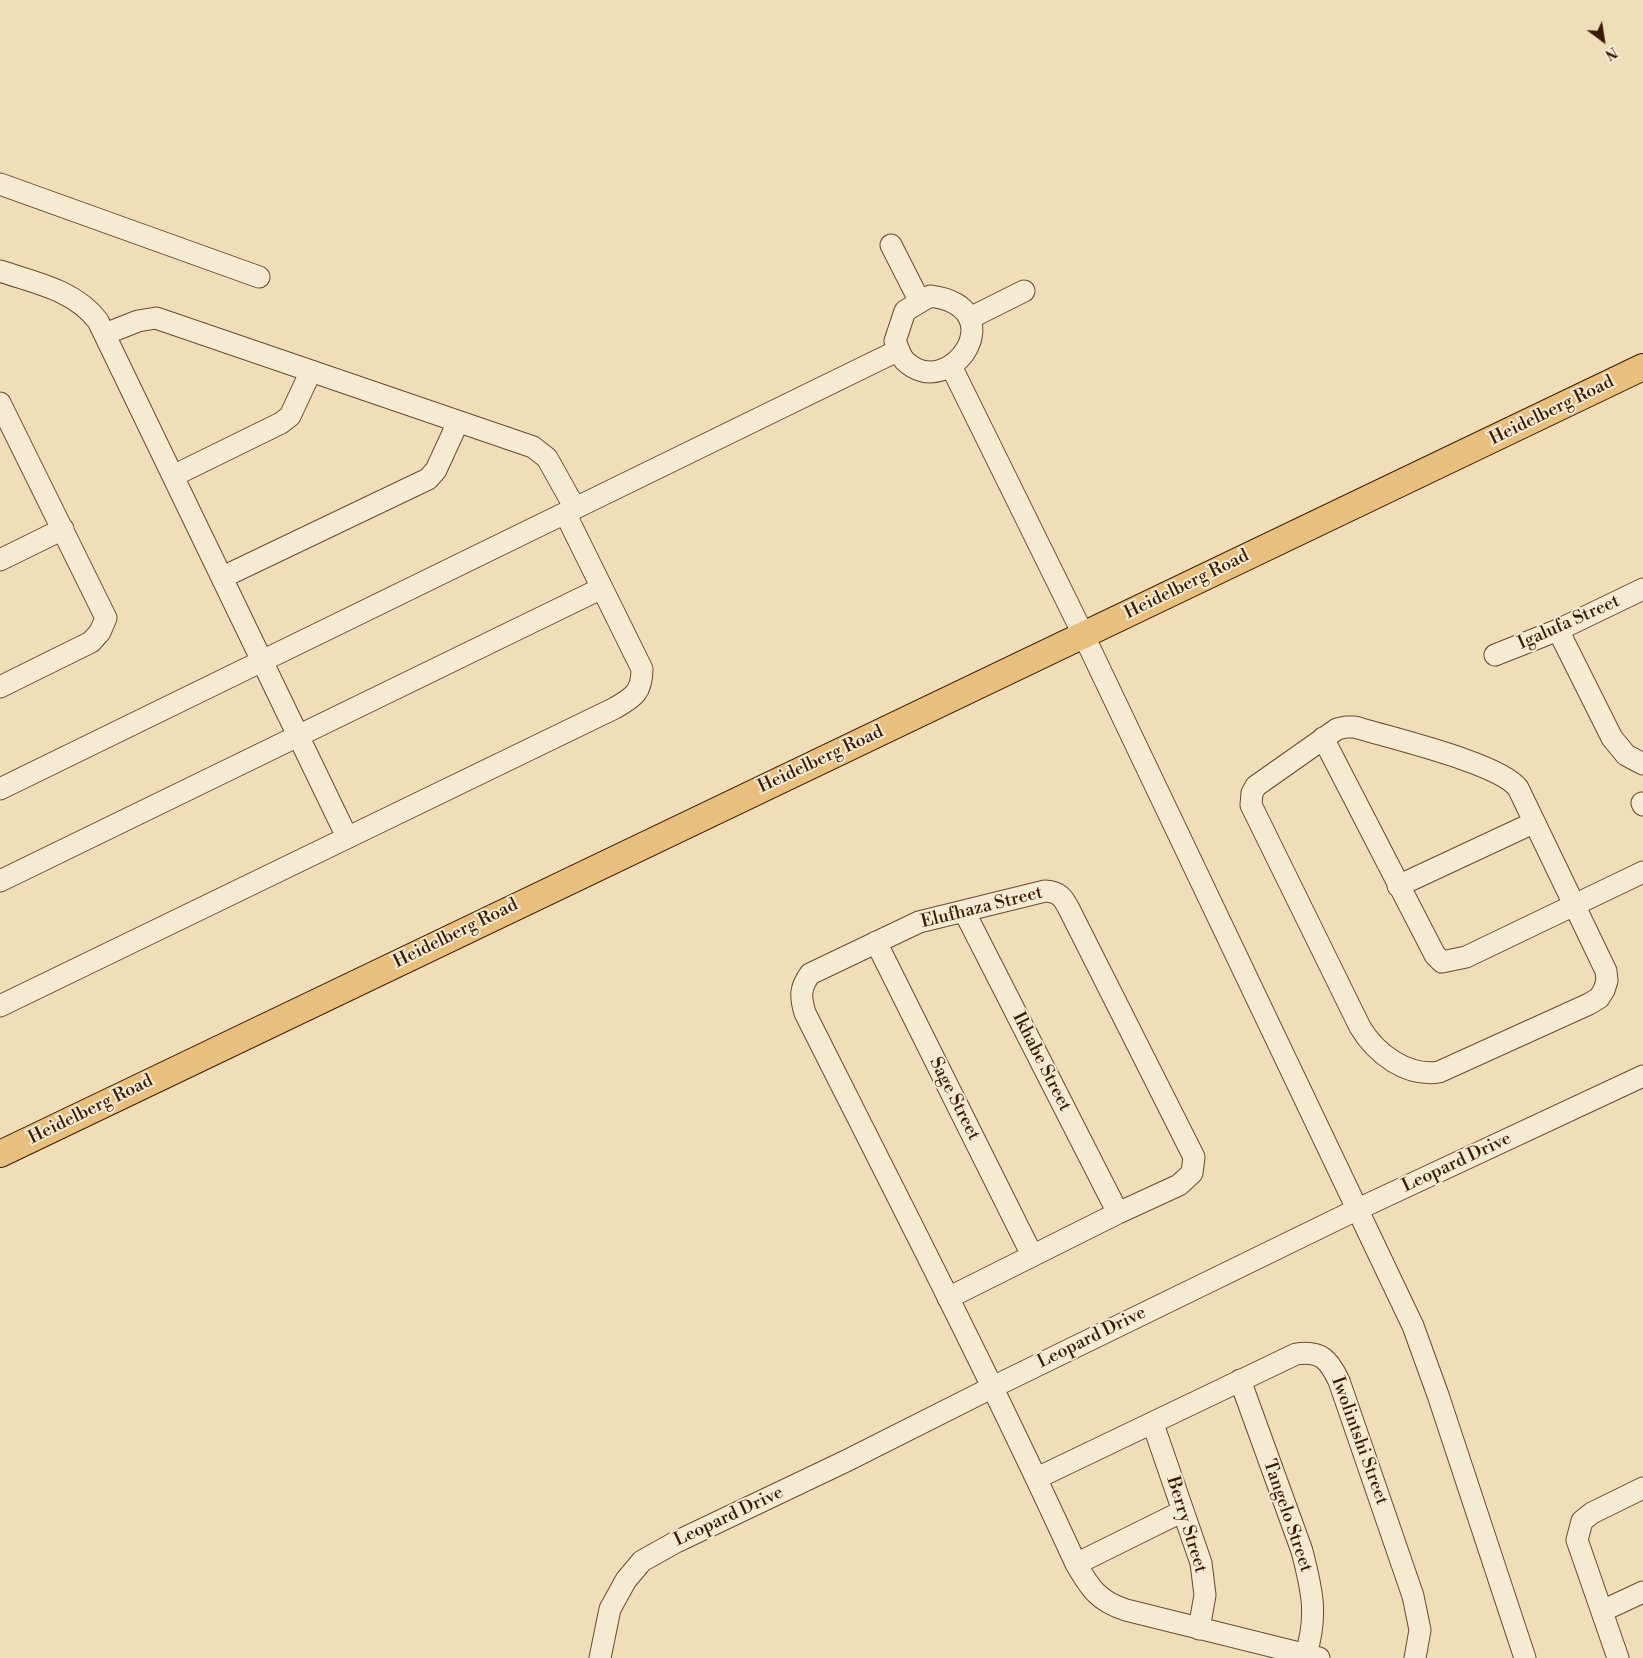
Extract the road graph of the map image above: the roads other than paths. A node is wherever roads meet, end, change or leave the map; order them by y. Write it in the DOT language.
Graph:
graph roads {
  1 [pos="0,184"];
  2 [pos="891,245"];
  3 [pos="0,271"];
  4 [pos="259,277"];
  5 [pos="1024,290"];
  6 [pos="920,302"];
  7 [pos="970,318"];
  8 [pos="105,334"];
  9 [pos="899,350"];
  10 [pos="951,366"];
  11 [pos="1643,367"];
  12 [pos="311,371"];
  13 [pos="0,403"];
  14 [pos="458,422"];
  15 [pos="6,432"];
  16 [pos="173,476"];
  17 [pos="570,510"];
  18 [pos="63,529"];
  19 [pos="0,560"];
  20 [pos="223,577"];
  21 [pos="602,588"];
  22 [pos="1643,589"];
  23 [pos="1558,630"];
  24 [pos="1084,634"];
  25 [pos="1495,655"];
  26 [pos="263,661"];
  27 [pos="0,687"];
  28 [pos="299,735"];
  29 [pos="1323,738"];
  30 [pos="1643,764"];
  31 [pos="0,789"];
  32 [pos="1534,823"];
  33 [pos="347,837"];
  34 [pos="1643,872"];
  35 [pos="0,881"];
  36 [pos="1398,886"];
  37 [pos="1575,904"];
  38 [pos="964,911"];
  39 [pos="876,942"];
  40 [pos="0,1006"];
  41 [pos="1643,1076"];
  42 [pos="0,1154"];
  43 [pos="1356,1210"];
  44 [pos="1118,1213"];
  45 [pos="1032,1255"];
  46 [pos="948,1298"];
  47 [pos="1240,1380"];
  48 [pos="993,1387"];
  49 [pos="1153,1424"];
  50 [pos="1037,1478"];
  51 [pos="1643,1488"];
  52 [pos="1183,1511"];
  53 [pos="1076,1564"];
  54 [pos="1643,1592"];
  55 [pos="1602,1611"];
  56 [pos="1199,1629"];
  57 [pos="1313,1656"];
  58 [pos="600,1658"];
  59 [pos="1415,1658"];
  60 [pos="1525,1658"];
  61 [pos="1618,1658"];
  1 -- 4 [label="street"];
  2 -- 6 [label="street"];
  3 -- 8 [label="street"];
  5 -- 7 [label="street"];
  6 -- 7 [label="street"];
  6 -- 9 [label="street"];
  7 -- 10 [label="street"];
  8 -- 12 [label="street"];
  8 -- 16 [label="street"];
  9 -- 10 [label="street"];
  9 -- 17 [label="street"];
  10 -- 24 [label="street"];
  11 -- 24 [label="main road, Heidelberg Road"];
  12 -- 14 [label="street"];
  12 -- 16 [label="street"];
  13 -- 15 [label="street"];
  14 -- 17 [label="street"];
  14 -- 20 [label="street"];
  15 -- 18 [label="street"];
  16 -- 20 [label="street"];
  17 -- 21 [label="street"];
  17 -- 26 [label="street"];
  18 -- 19 [label="street"];
  18 -- 27 [label="street"];
  20 -- 26 [label="street"];
  21 -- 28 [label="street"];
  21 -- 33 [label="street"];
  22 -- 23 [label="street, Igalufa Street"];
  23 -- 25 [label="street, Igalufa Street"];
  23 -- 30 [label="street"];
  24 -- 42 [label="main road, Heidelberg Road"];
  24 -- 43 [label="street"];
  26 -- 28 [label="street"];
  26 -- 31 [label="street"];
  28 -- 33 [label="street"];
  28 -- 35 [label="street"];
  29 -- 32 [label="street"];
  29 -- 36 [label="street"];
  29 -- 37 [label="street"];
  32 -- 36 [label="street"];
  32 -- 37 [label="street"];
  33 -- 40 [label="street"];
  34 -- 37 [label="street"];
  36 -- 37 [label="street"];
  38 -- 39 [label="street, Elufhaza Street"];
  38 -- 44 [label="street, Ikhabe Street"];
  38 -- 44 [label="street, Elufhaza Street"];
  39 -- 45 [label="street, Sage Street"];
  39 -- 46 [label="street, Elufhaza Street"];
  41 -- 43 [label="street, Leopard Drive"];
  43 -- 48 [label="street, Leopard Drive"];
  43 -- 60 [label="street"];
  44 -- 45 [label="street, Elufhaza Street"];
  45 -- 46 [label="street, Elufhaza Street"];
  46 -- 48 [label="street, Elufhaza Street"];
  47 -- 49 [label="street, Iwolintshi Street"];
  47 -- 57 [label="street, Tangelo Street"];
  47 -- 59 [label="street, Iwolintshi Street"];
  48 -- 50 [label="street"];
  48 -- 58 [label="street, Leopard Drive"];
  49 -- 50 [label="street, Iwolintshi Street"];
  49 -- 52 [label="street, Berry Street"];
  50 -- 53 [label="street"];
  51 -- 55 [label="street"];
  52 -- 53 [label="street"];
  52 -- 56 [label="street, Berry Street"];
  53 -- 56 [label="street"];
  54 -- 55 [label="street"];
  55 -- 61 [label="street"];
  56 -- 57 [label="street"];
}
